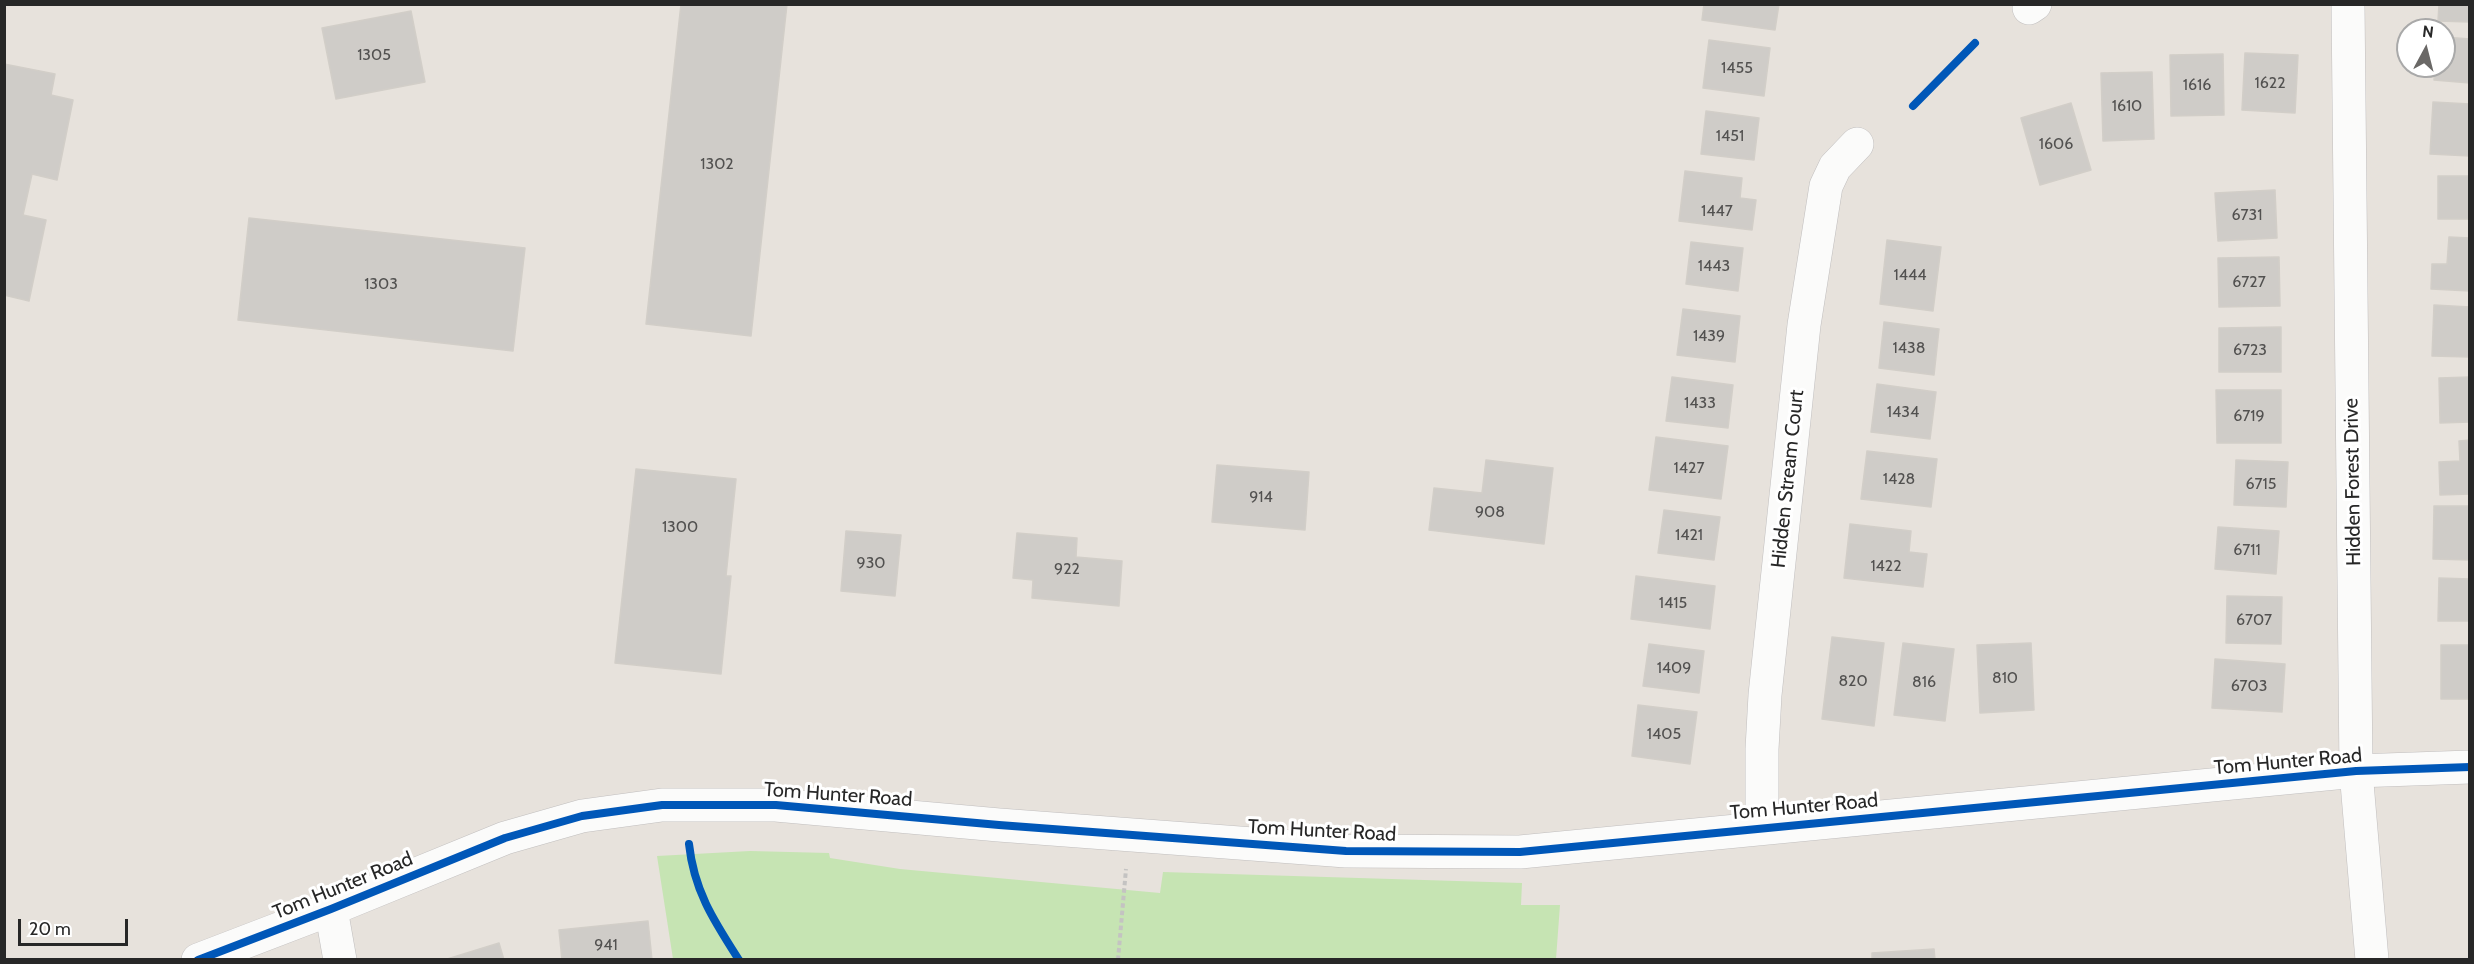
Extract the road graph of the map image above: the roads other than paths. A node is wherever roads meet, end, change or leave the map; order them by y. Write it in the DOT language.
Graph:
graph roads {
  1 [pos="2348,4"];
  2 [pos="1857,144"];
  3 [pos="2469,767"];
  4 [pos="2356,771"];
  5 [pos="1762,827"];
  6 [pos="332,909"];
  7 [pos="198,960"];
  8 [pos="340,960"];
  9 [pos="2372,960"];
  1 -- 4 [label="street, Hidden Forest Drive"];
  2 -- 5 [label="street, Hidden Stream Court"];
  3 -- 4 [label="street, Tom Hunter Road"];
  4 -- 5 [label="street, Tom Hunter Road"];
  4 -- 9 [label="street, Hidden Forest Drive"];
  5 -- 6 [label="street, Tom Hunter Road"];
  6 -- 7 [label="street, Tom Hunter Road"];
  6 -- 8 [label="street"];
}
